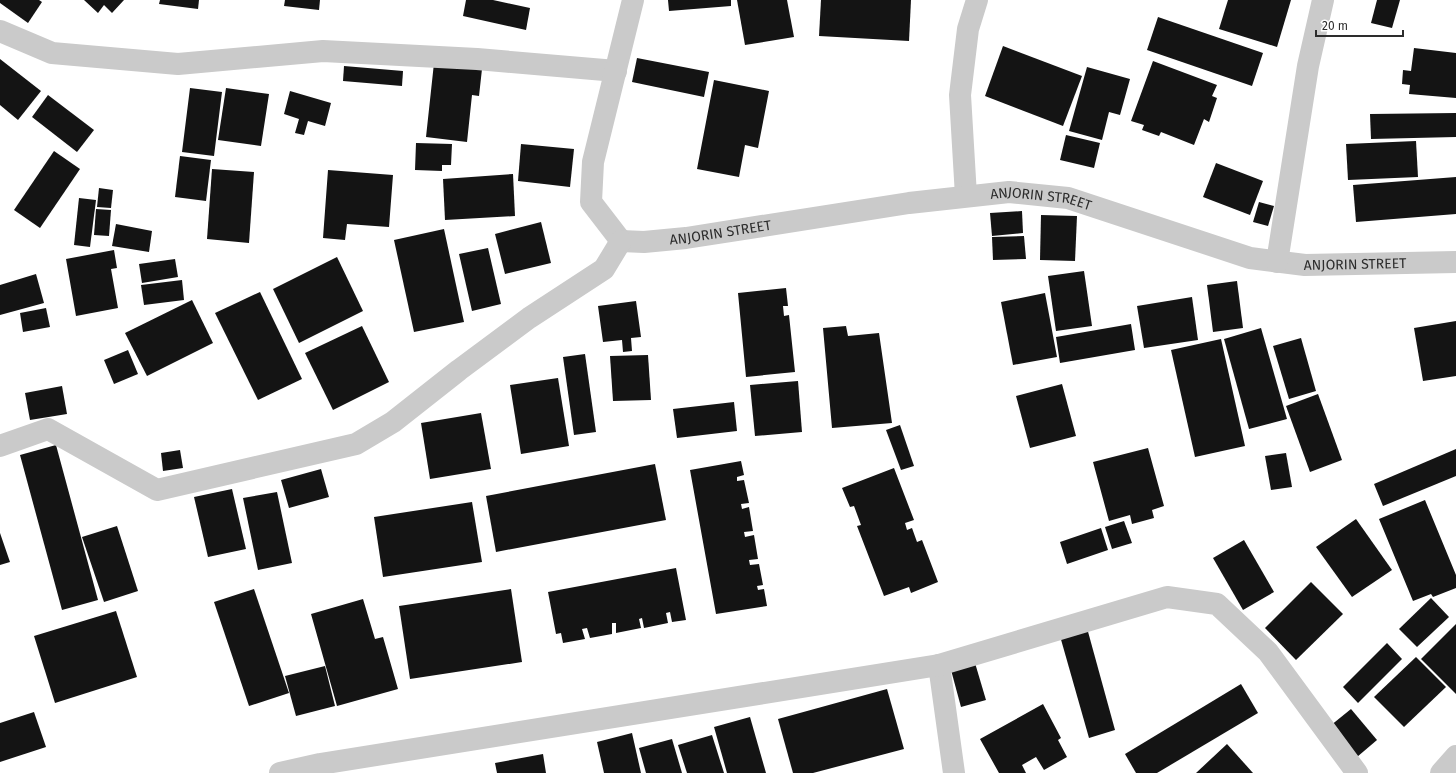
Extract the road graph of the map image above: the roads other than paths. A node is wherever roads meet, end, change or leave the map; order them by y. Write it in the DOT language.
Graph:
graph roads {
  1 [pos="633,0"];
  2 [pos="976,0"];
  3 [pos="1323,0"];
  4 [pos="0,31"];
  5 [pos="616,71"];
  6 [pos="966,196"];
  7 [pos="621,241"];
  8 [pos="1277,262"];
  9 [pos="1456,262"];
  10 [pos="0,446"];
  11 [pos="939,665"];
  12 [pos="1456,756"];
  13 [pos="280,773"];
  14 [pos="954,773"];
  15 [pos="1357,773"];
  16 [pos="1441,773"];
  1 -- 5 [label="street"];
  2 -- 6 [label="street"];
  3 -- 8 [label="street"];
  4 -- 5 [label="street"];
  5 -- 7 [label="street"];
  6 -- 7 [label="street, ANJORIN STREET"];
  6 -- 8 [label="street, ANJORIN STREET"];
  7 -- 10 [label="street"];
  8 -- 9 [label="street, ANJORIN STREET"];
  11 -- 13 [label="street"];
  11 -- 14 [label="street"];
  11 -- 15 [label="street"];
  12 -- 16 [label="street"];
}
